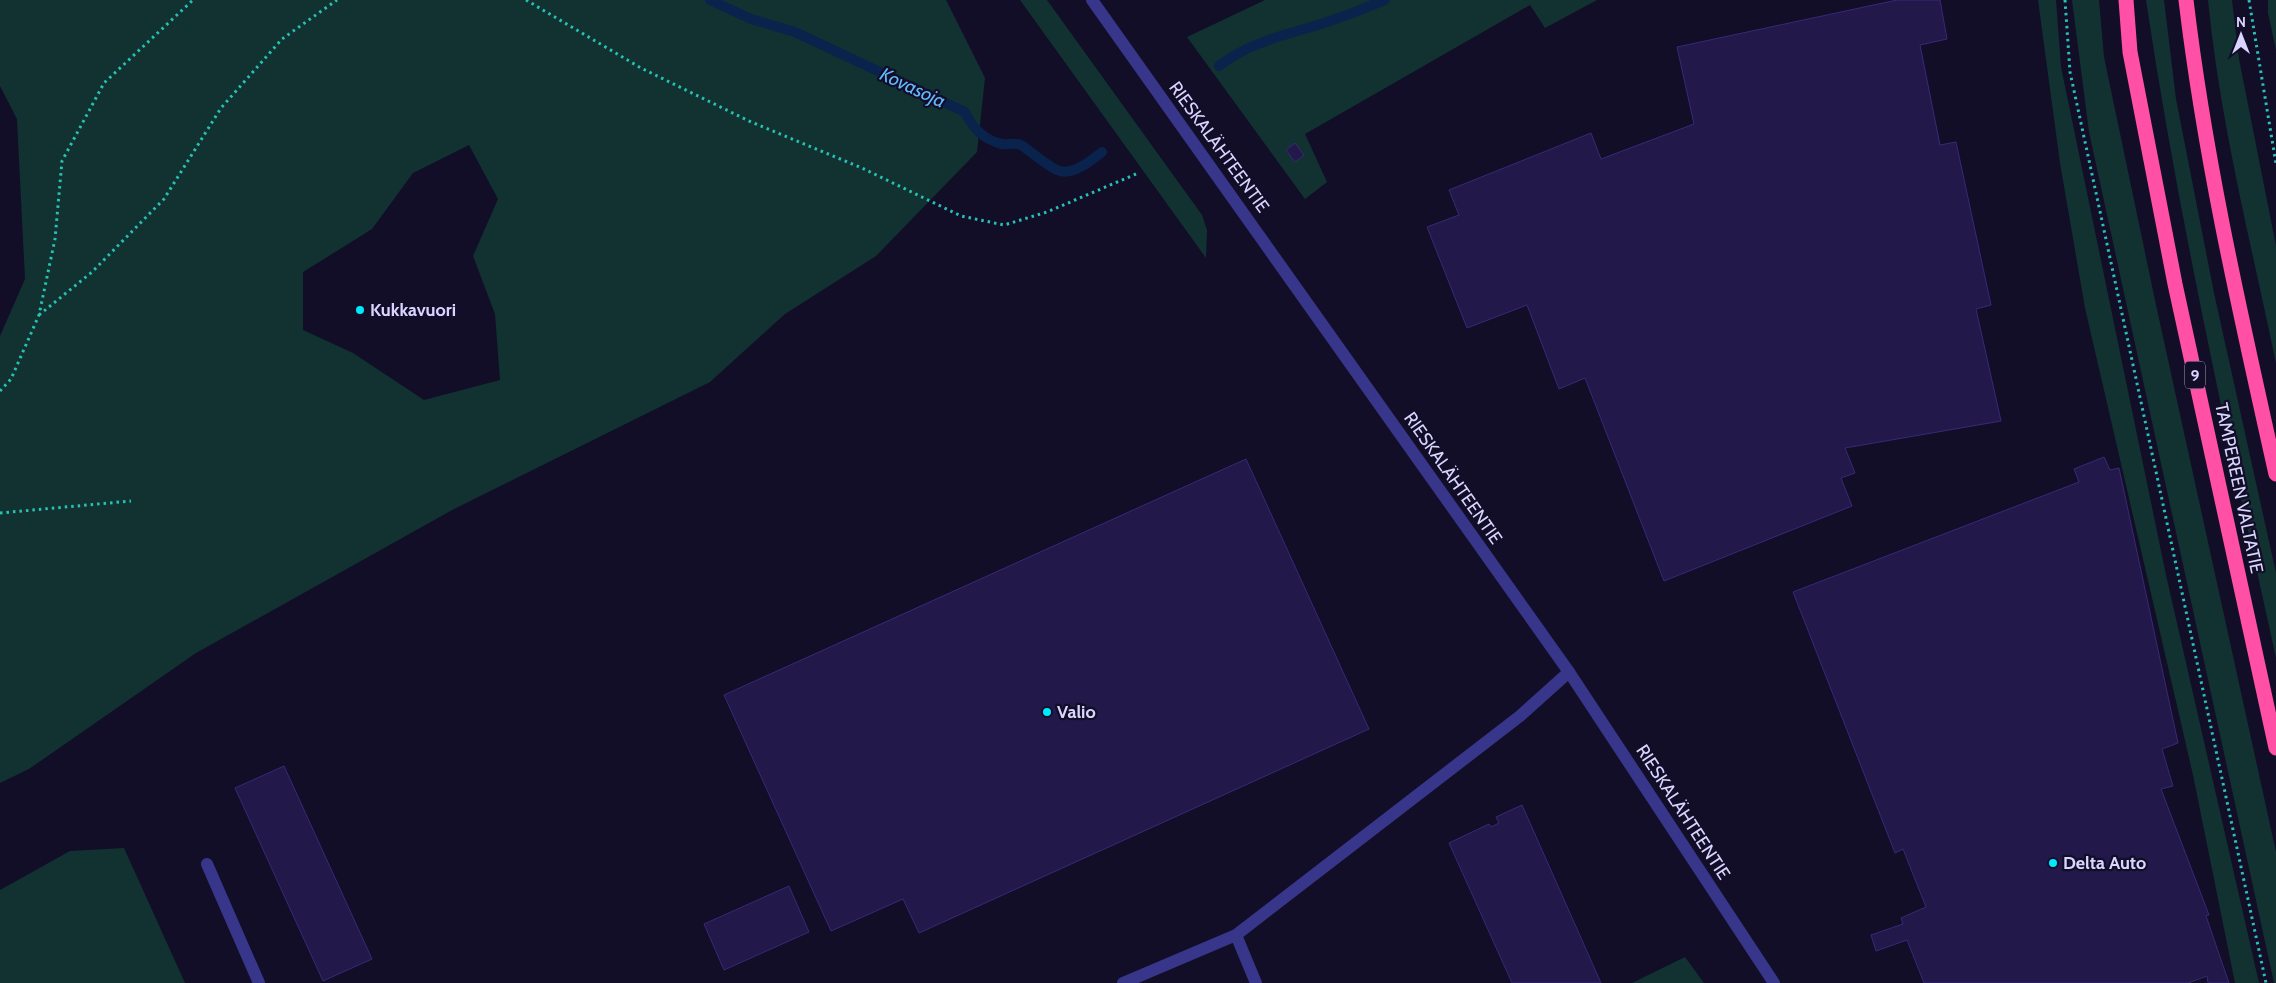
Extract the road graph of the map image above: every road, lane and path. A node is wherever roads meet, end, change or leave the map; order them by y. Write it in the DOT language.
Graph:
graph roads {
  1 [pos="193,0"];
  2 [pos="337,0"];
  3 [pos="526,0"];
  4 [pos="1092,0"];
  5 [pos="2065,0"];
  6 [pos="2126,0"];
  7 [pos="2186,0"];
  8 [pos="2249,0"];
  9 [pos="2276,164"];
  10 [pos="1136,174"];
  11 [pos="39,315"];
  12 [pos="0,391"];
  13 [pos="2276,474"];
  14 [pos="131,501"];
  15 [pos="0,513"];
  16 [pos="1569,672"];
  17 [pos="2276,748"];
  18 [pos="207,864"];
  19 [pos="1236,936"];
  20 [pos="259,983"];
  21 [pos="1123,983"];
  22 [pos="1256,983"];
  23 [pos="1774,983"];
  24 [pos="2266,983"];
  1 -- 11 [label="path"];
  2 -- 11 [label="path"];
  3 -- 10 [label="path"];
  4 -- 16 [label="street, RIESKALÄHTEENTIE"];
  5 -- 24 [label="path"];
  6 -- 17 [label="highway, TAMPEREEN VALTATIE / 9"];
  7 -- 13 [label="highway"];
  8 -- 9 [label="path"];
  11 -- 12 [label="path"];
  14 -- 15 [label="path"];
  16 -- 19 [label="street"];
  16 -- 23 [label="street, RIESKALÄHTEENTIE"];
  18 -- 20 [label="street"];
  19 -- 21 [label="street"];
  19 -- 22 [label="street"];
}
